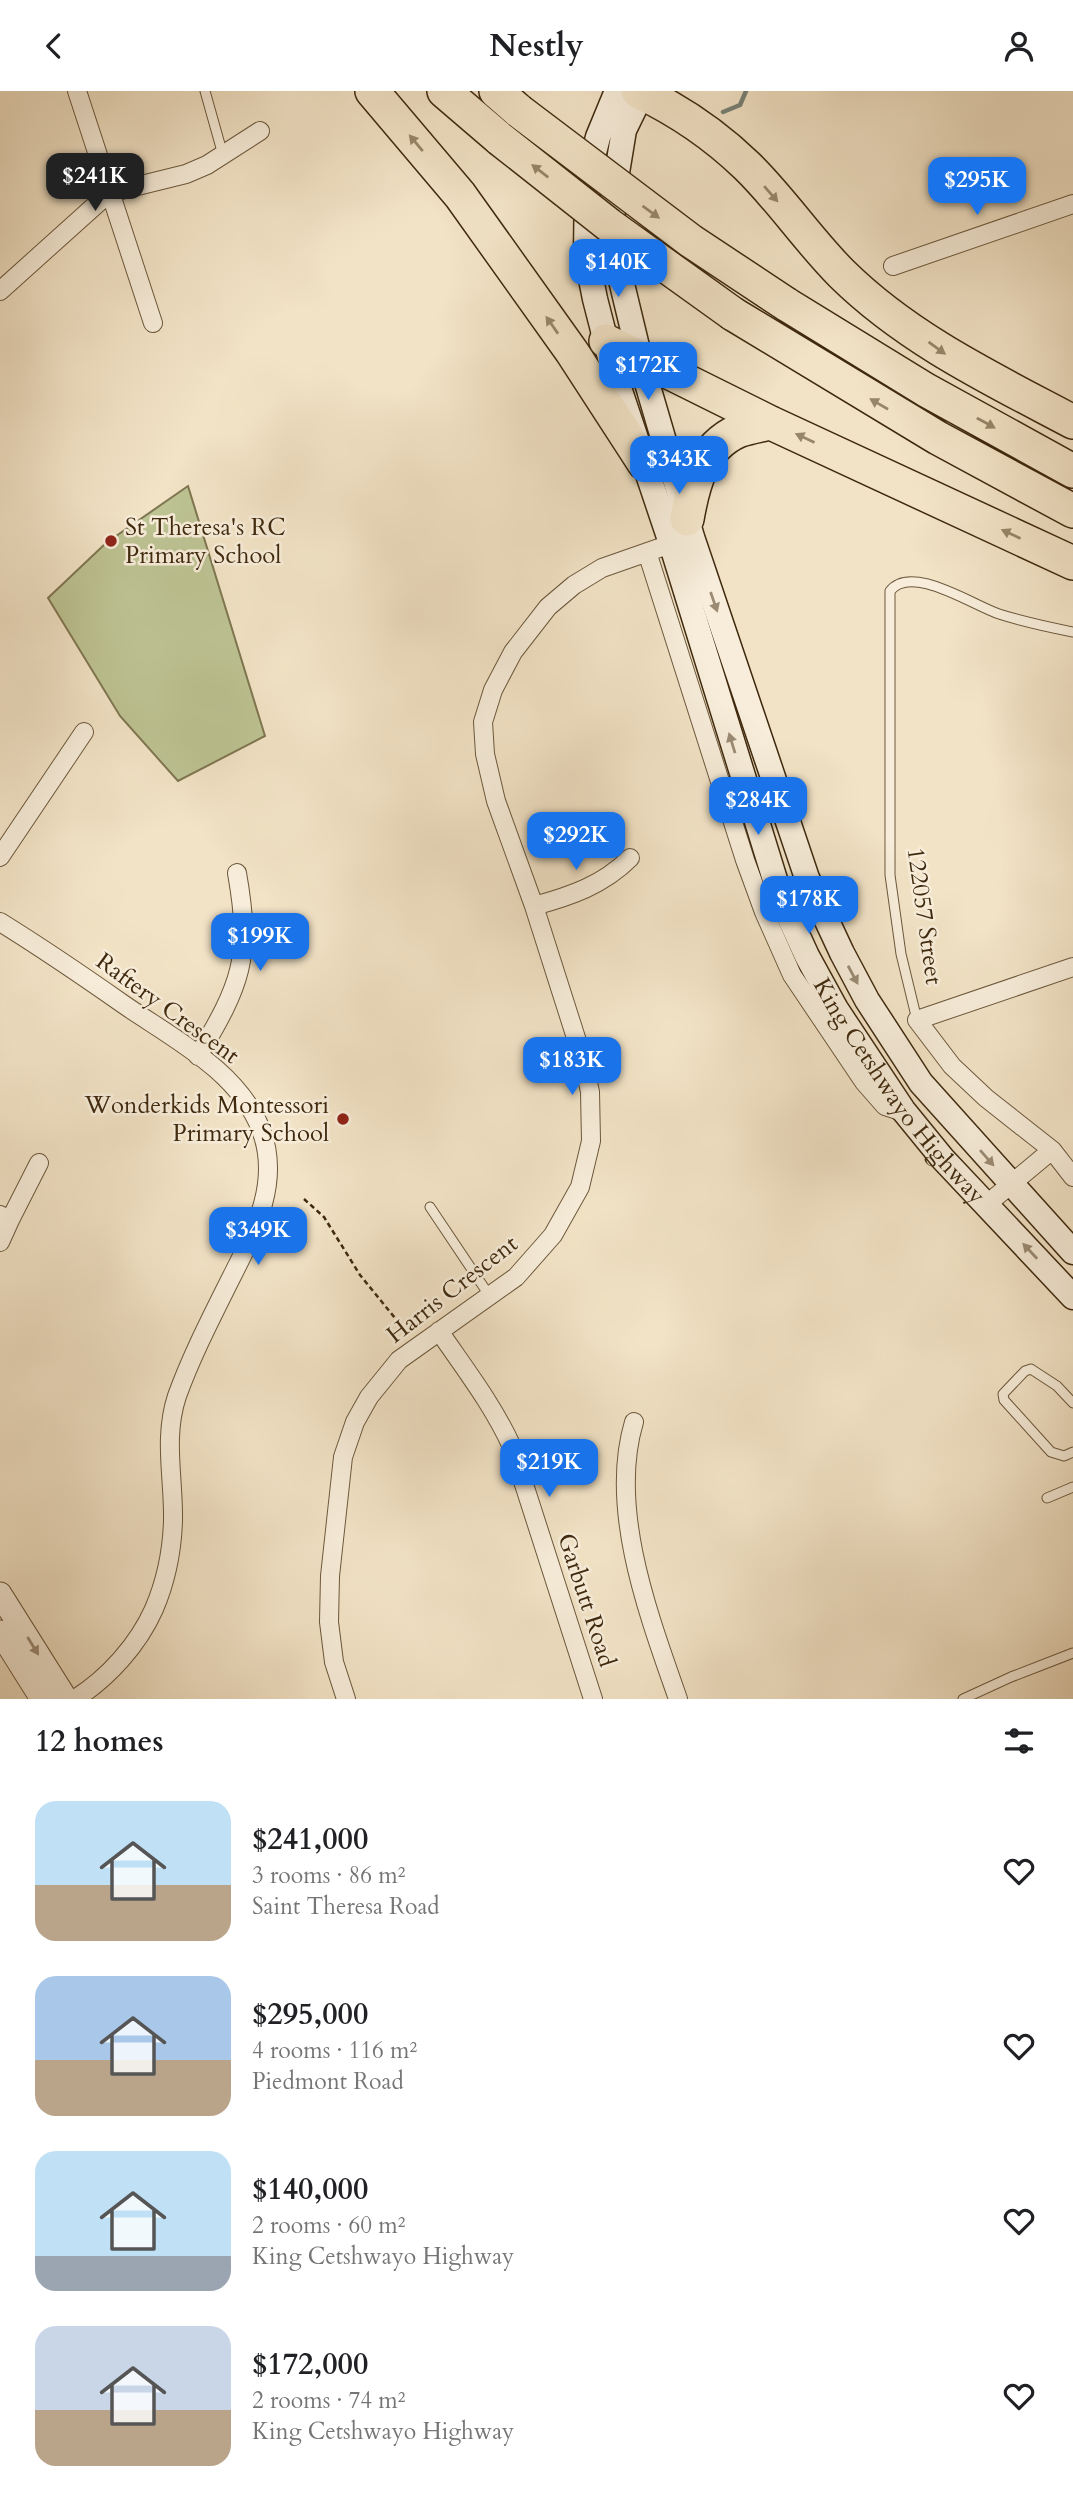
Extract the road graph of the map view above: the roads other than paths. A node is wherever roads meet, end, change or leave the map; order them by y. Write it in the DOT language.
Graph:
graph roads {
  1 [pos="77,91"];
  2 [pos="205,91"];
  3 [pos="372,91"];
  4 [pos="444,91"];
  5 [pos="635,91"];
  6 [pos="692,91"];
  7 [pos="507,101"];
  8 [pos="260,131"];
  9 [pos="223,155"];
  10 [pos="747,166"];
  11 [pos="109,193"];
  12 [pos="1073,204"];
  13 [pos="893,267"];
  14 [pos="0,291"];
  15 [pos="152,323"];
  16 [pos="606,341"];
  17 [pos="640,359"];
  18 [pos="1073,422"];
  19 [pos="771,423"];
  20 [pos="644,463"];
  21 [pos="1073,471"];
  22 [pos="1073,510"];
  23 [pos="683,533"];
  24 [pos="647,552"];
  25 [pos="1073,563"];
  26 [pos="1073,632"];
  27 [pos="85,732"];
  28 [pos="0,857"];
  29 [pos="630,857"];
  30 [pos="237,873"];
  31 [pos="534,906"];
  32 [pos="0,922"];
  33 [pos="1073,967"];
  34 [pos="917,1020"];
  35 [pos="198,1056"];
  36 [pos="906,1113"];
  37 [pos="1052,1150"];
  38 [pos="39,1163"];
  39 [pos="1072,1175"];
  40 [pos="1010,1185"];
  41 [pos="986,1205"];
  42 [pos="430,1207"];
  43 [pos="5,1217"];
  44 [pos="0,1242"];
  45 [pos="1073,1252"];
  46 [pos="489,1295"];
  47 [pos="1073,1297"];
  48 [pos="439,1331"];
  49 [pos="1073,1403"];
  50 [pos="634,1422"];
  51 [pos="1073,1452"];
  52 [pos="1073,1487"];
  53 [pos="1047,1498"];
  54 [pos="0,1594"];
  55 [pos="0,1632"];
  56 [pos="1073,1653"];
  57 [pos="969,1698"];
  58 [pos="41,1699"];
  59 [pos="66,1699"];
  60 [pos="75,1699"];
  61 [pos="346,1699"];
  62 [pos="593,1699"];
  63 [pos="678,1699"];
  1 -- 11 [label="street"];
  2 -- 9 [label="lane"];
  20 -- 3 [label="highway, one-way"];
  22 -- 4 [label="highway, one-way, bridge"];
  5 -- 10 [label="highway"];
  5 -- 16 [label="main road, King Cetshwayo Highway"];
  5 -- 17 [label="main road, King Cetshwayo Highway"];
  6 -- 10 [label="highway"];
  7 -- 21 [label="highway, one-way, bridge"];
  8 -- 9 [label="street"];
  9 -- 11 [label="street"];
  10 -- 18 [label="highway, one-way"];
  11 -- 14 [label="street"];
  11 -- 15 [label="street"];
  12 -- 13 [label="street"];
  16 -- 17 [label="highway"];
  16 -- 20 [label="main road, King Cetshwayo Highway"];
  17 -- 19 [label="highway"];
  17 -- 23 [label="main road, King Cetshwayo Highway"];
  19 -- 23 [label="highway"];
  25 -- 19 [label="highway, one-way"];
  20 -- 23 [label="main road, King Cetshwayo Highway"];
  23 -- 24 [label="street, Harris Crescent"];
  36 -- 23 [label="main road, King Cetshwayo Highway, one-way"];
  23 -- 40 [label="main road, King Cetshwayo Highway, one-way"];
  24 -- 31 [label="street, Harris Crescent"];
  24 -- 36 [label="street"];
  26 -- 34 [label="lane, 122057 Street"];
  27 -- 28 [label="street"];
  29 -- 31 [label="street"];
  30 -- 35 [label="street"];
  31 -- 46 [label="street, Harris Crescent"];
  32 -- 35 [label="street, Raftery Crescent"];
  33 -- 34 [label="street"];
  34 -- 37 [label="street, 122057 Street"];
  35 -- 60 [label="street, Raftery Crescent"];
  36 -- 41 [label="main road, King Cetshwayo Highway"];
  37 -- 39 [label="street, 122057 Street"];
  37 -- 40 [label="street"];
  38 -- 43 [label="street"];
  40 -- 41 [label="street"];
  40 -- 45 [label="main road, King Cetshwayo Highway"];
  47 -- 41 [label="main road, King Cetshwayo Highway, one-way"];
  42 -- 46 [label="lane"];
  43 -- 44 [label="street"];
  46 -- 48 [label="street, Harris Crescent"];
  48 -- 61 [label="street, Harris Crescent"];
  48 -- 62 [label="street, Garbutt Road"];
  49 -- 51 [label="lane"];
  50 -- 63 [label="street"];
  52 -- 53 [label="lane"];
  54 -- 59 [label="street, one-way"];
  55 -- 58 [label="street"];
  56 -- 57 [label="lane"];
}
